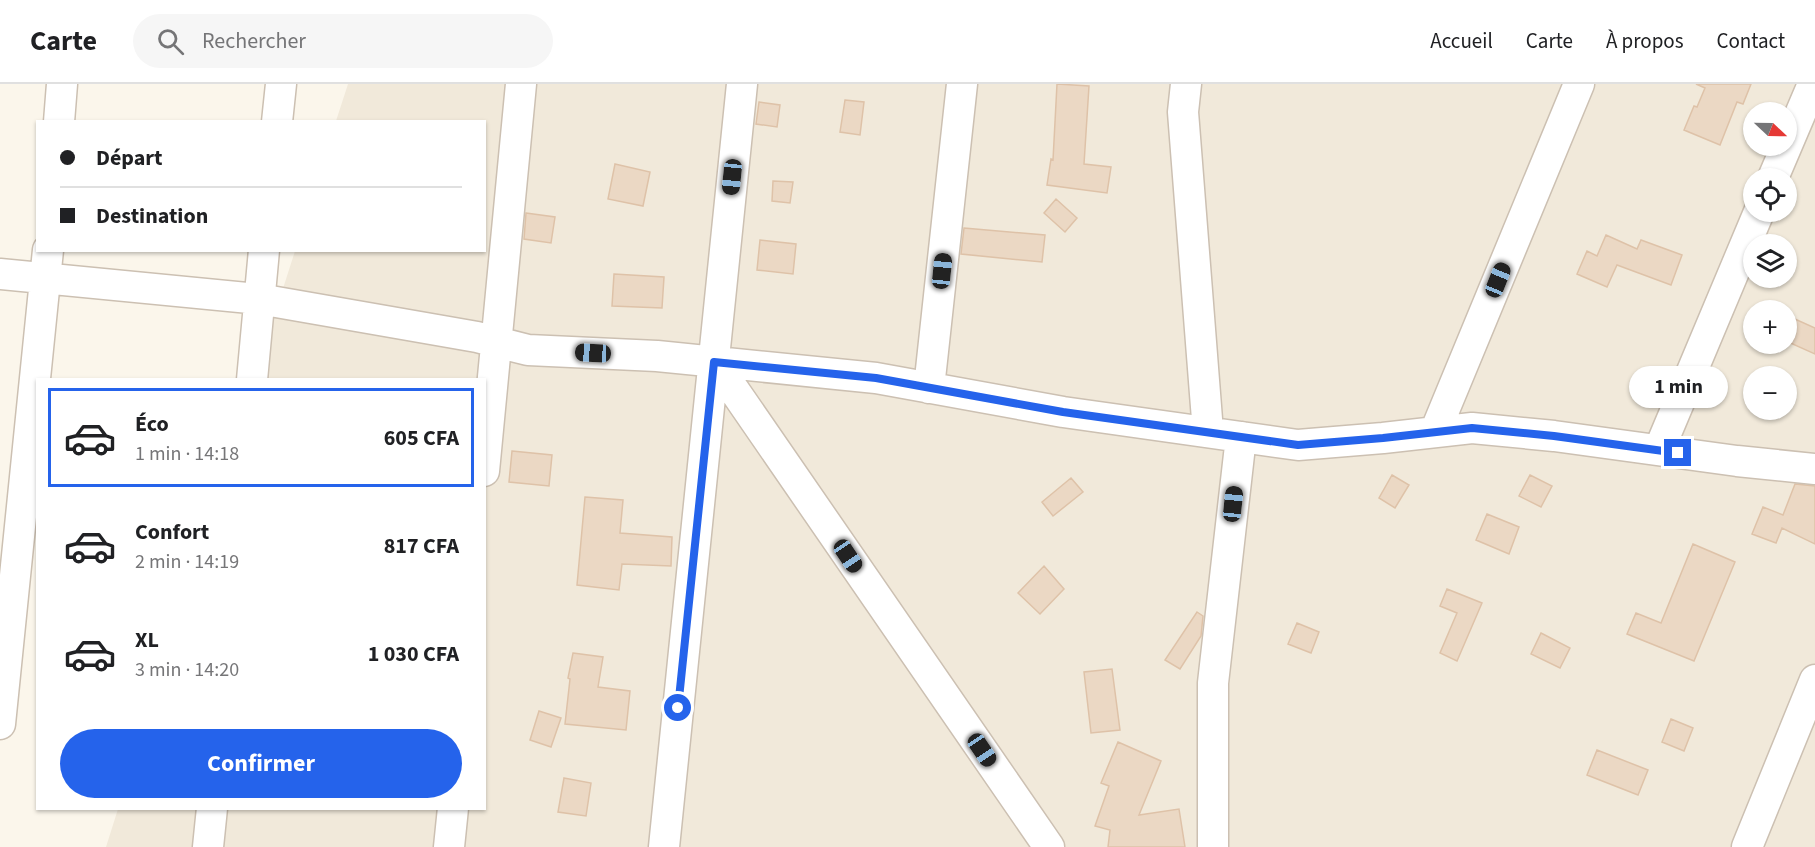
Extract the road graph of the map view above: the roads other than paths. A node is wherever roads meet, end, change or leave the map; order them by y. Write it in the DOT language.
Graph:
graph roads {
  1 [pos="62,84"];
  2 [pos="281,84"];
  3 [pos="521,84"];
  4 [pos="742,84"];
  5 [pos="962,84"];
  6 [pos="1186,84"];
  7 [pos="1579,84"];
  8 [pos="1813,84"];
  9 [pos="59,120"];
  10 [pos="277,120"];
  11 [pos="1777,168"];
  12 [pos="1756,222"];
  13 [pos="264,252"];
  14 [pos="47,264"];
  15 [pos="0,274"];
  16 [pos="259,299"];
  17 [pos="497,342"];
  18 [pos="714,362"];
  19 [pos="252,378"];
  20 [pos="929,387"];
  21 [pos="1208,432"];
  22 [pos="1435,432"];
  23 [pos="1241,437"];
  24 [pos="1659,450"];
  25 [pos="486,451"];
  26 [pos="1815,469"];
  27 [pos="1815,680"];
  28 [pos="0,724"];
  29 [pos="212,810"];
  30 [pos="453,810"];
  31 [pos="208,847"];
  32 [pos="449,847"];
  33 [pos="664,847"];
  34 [pos="1049,847"];
  35 [pos="1213,847"];
  36 [pos="1747,847"];
  1 -- 9 [label="street"];
  2 -- 10 [label="street"];
  3 -- 17 [label="street"];
  4 -- 18 [label="street"];
  5 -- 20 [label="street"];
  6 -- 21 [label="street"];
  7 -- 22 [label="street"];
  8 -- 11 [label="street"];
  12 -- 24 [label="street"];
  13 -- 16 [label="street"];
  14 -- 15 [label="street"];
  14 -- 16 [label="street"];
  14 -- 28 [label="street"];
  16 -- 17 [label="street"];
  16 -- 19 [label="street"];
  17 -- 18 [label="street"];
  17 -- 25 [label="street"];
  18 -- 20 [label="street"];
  18 -- 33 [label="street"];
  18 -- 34 [label="street"];
  20 -- 21 [label="street"];
  21 -- 23 [label="street"];
  22 -- 23 [label="street"];
  22 -- 24 [label="street"];
  23 -- 35 [label="street"];
  24 -- 26 [label="street"];
  27 -- 36 [label="street"];
  29 -- 31 [label="street"];
  30 -- 32 [label="street"];
}
